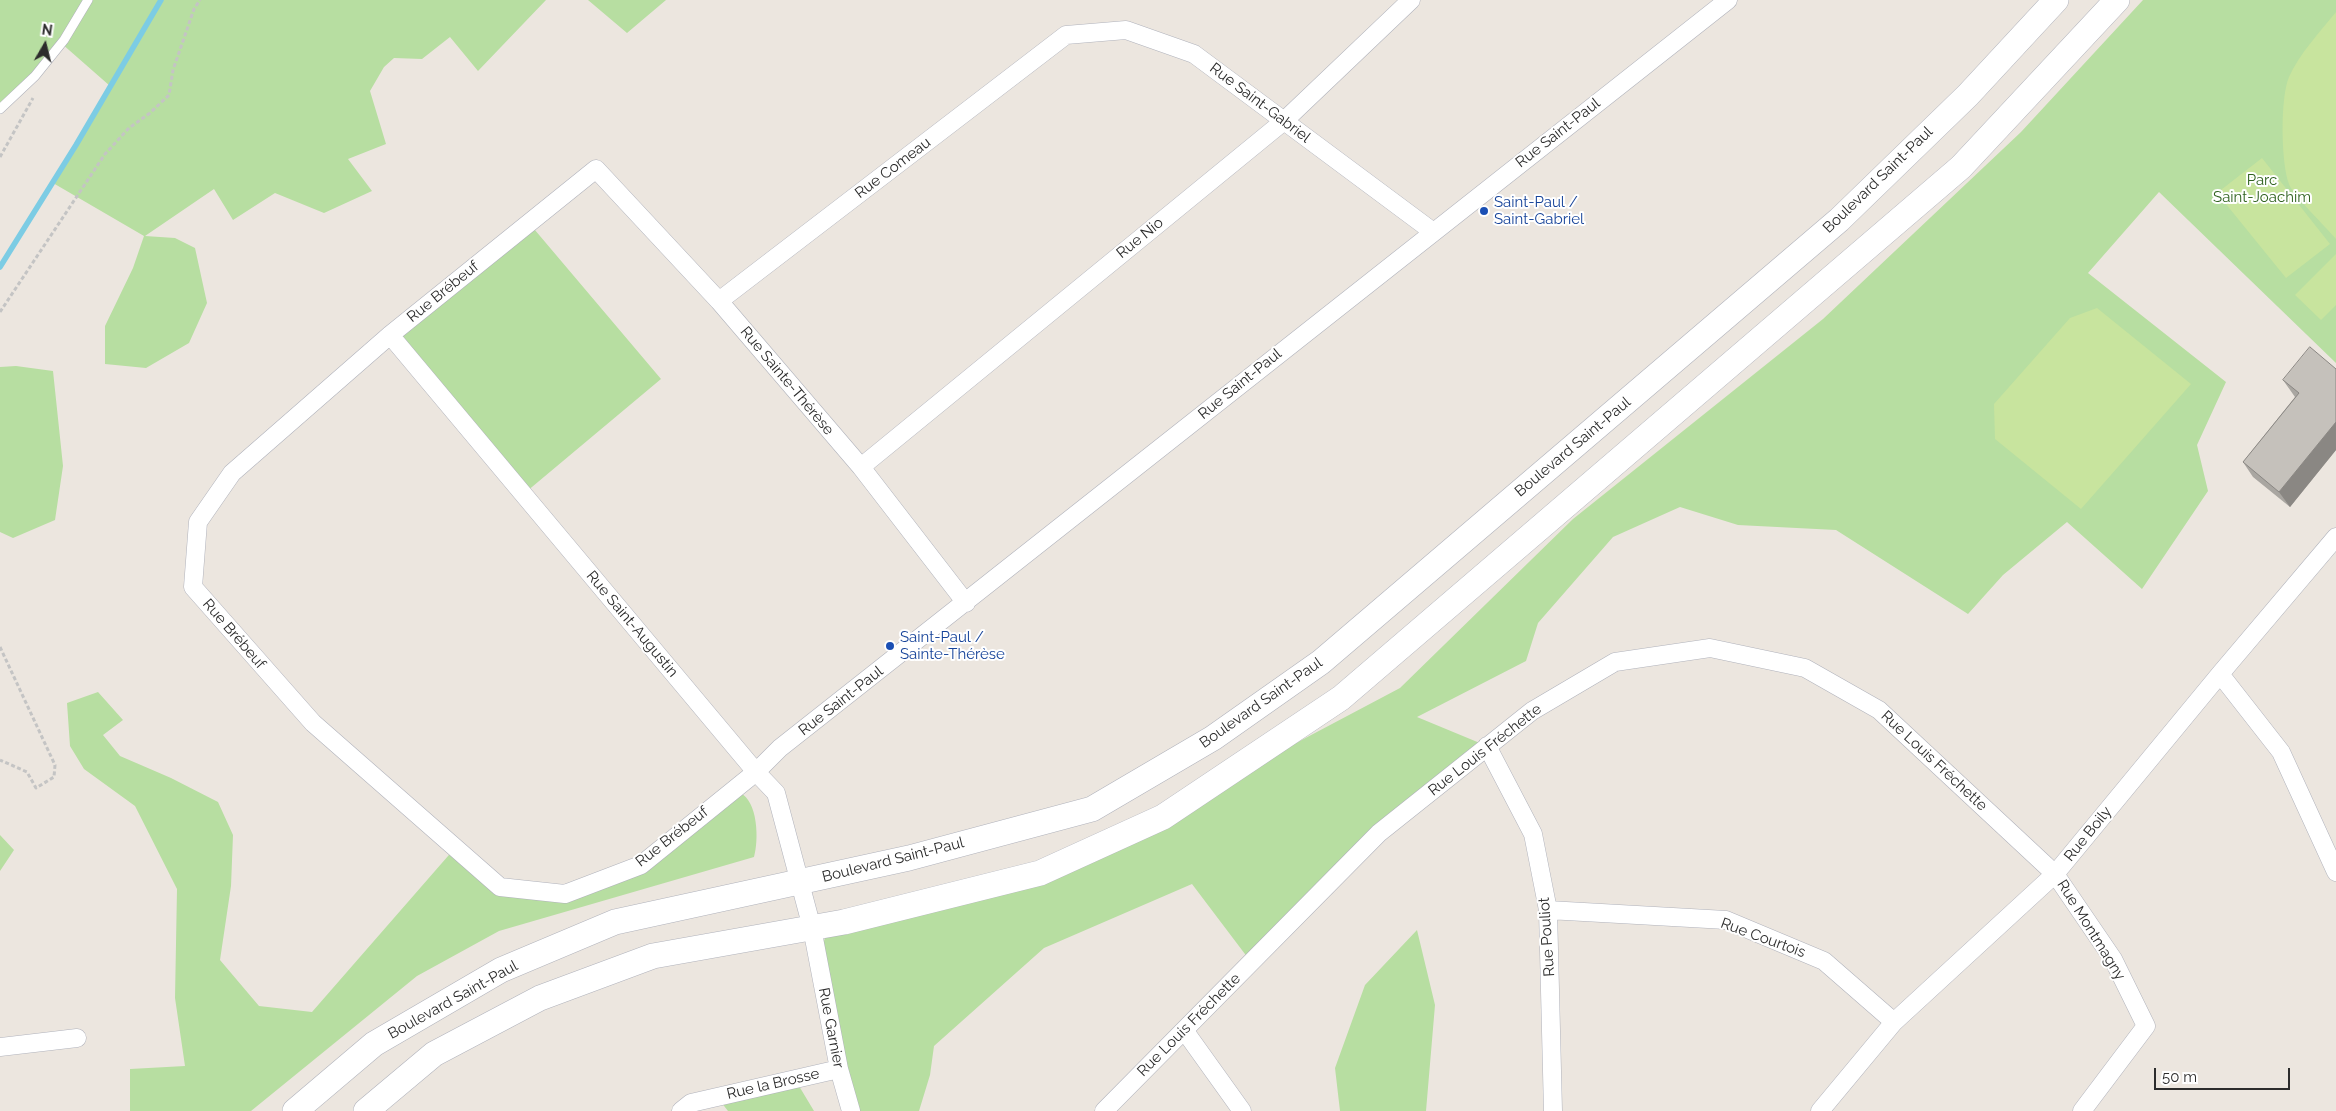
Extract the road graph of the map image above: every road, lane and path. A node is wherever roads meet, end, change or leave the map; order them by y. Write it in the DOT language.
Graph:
graph roads {
  1 [pos="88,0"];
  2 [pos="200,0"];
  3 [pos="1410,0"];
  4 [pos="1728,0"];
  5 [pos="2056,0"];
  6 [pos="2117,0"];
  7 [pos="1066,35"];
  8 [pos="0,109"];
  9 [pos="1284,121"];
  10 [pos="596,169"];
  11 [pos="1432,231"];
  12 [pos="719,301"];
  13 [pos="0,312"];
  14 [pos="390,335"];
  15 [pos="860,467"];
  16 [pos="2336,538"];
  17 [pos="966,603"];
  18 [pos="0,648"];
  19 [pos="2220,674"];
  20 [pos="1487,746"];
  21 [pos="0,760"];
  22 [pos="756,772"];
  23 [pos="2336,872"];
  24 [pos="2055,874"];
  25 [pos="800,883"];
  26 [pos="1548,910"];
  27 [pos="813,936"];
  28 [pos="1894,1022"];
  29 [pos="1184,1030"];
  30 [pos="77,1038"];
  31 [pos="0,1047"];
  32 [pos="839,1069"];
  33 [pos="295,1111"];
  34 [pos="366,1111"];
  35 [pos="681,1111"];
  36 [pos="851,1111"];
  37 [pos="1104,1111"];
  38 [pos="1242,1111"];
  39 [pos="1553,1111"];
  40 [pos="1820,1111"];
  41 [pos="2082,1111"];
  1 -- 8 [label="lane"];
  2 -- 13 [label="path"];
  3 -- 9 [label="street, Rue Nio"];
  4 -- 11 [label="street, Rue Saint-Paul"];
  5 -- 25 [label="main road, Boulevard Saint-Paul"];
  6 -- 27 [label="main road"];
  7 -- 9 [label="street, Rue Saint-Gabriel"];
  7 -- 12 [label="street, Rue Comeau"];
  9 -- 11 [label="street, Rue Saint-Gabriel"];
  9 -- 15 [label="street, Rue Nio"];
  10 -- 12 [label="street, Rue Sainte-Thérèse"];
  10 -- 14 [label="street, Rue Brébeuf"];
  11 -- 17 [label="street, Rue Saint-Paul"];
  12 -- 15 [label="street, Rue Sainte-Thérèse"];
  14 -- 22 [label="street, Rue Saint-Augustin"];
  14 -- 22 [label="street, Rue Brébeuf"];
  15 -- 17 [label="street, Rue Sainte-Thérèse"];
  16 -- 19 [label="street, Rue Boily"];
  17 -- 22 [label="street, Rue Saint-Paul"];
  18 -- 21 [label="path"];
  19 -- 23 [label="street"];
  19 -- 24 [label="street, Rue Boily"];
  20 -- 24 [label="street, Rue Louis Fréchette"];
  20 -- 26 [label="street, Rue Pouliot"];
  20 -- 29 [label="street, Rue Louis Fréchette"];
  22 -- 25 [label="street, Rue Saint-Augustin"];
  24 -- 28 [label="street, Rue Boily"];
  24 -- 41 [label="street, Rue Montmagny"];
  25 -- 27 [label="street, Rue Saint-Augustin"];
  25 -- 33 [label="main road, Boulevard Saint-Paul"];
  26 -- 28 [label="street, Rue Courtois"];
  26 -- 39 [label="street, Rue Pouliot"];
  27 -- 32 [label="street, Rue Garnier"];
  27 -- 34 [label="main road"];
  28 -- 40 [label="street, Rue Boily"];
  29 -- 37 [label="street, Rue Louis Fréchette"];
  29 -- 38 [label="street"];
  30 -- 31 [label="street"];
  32 -- 35 [label="street, Rue la Brosse"];
  32 -- 36 [label="street, Rue Garnier"];
}
